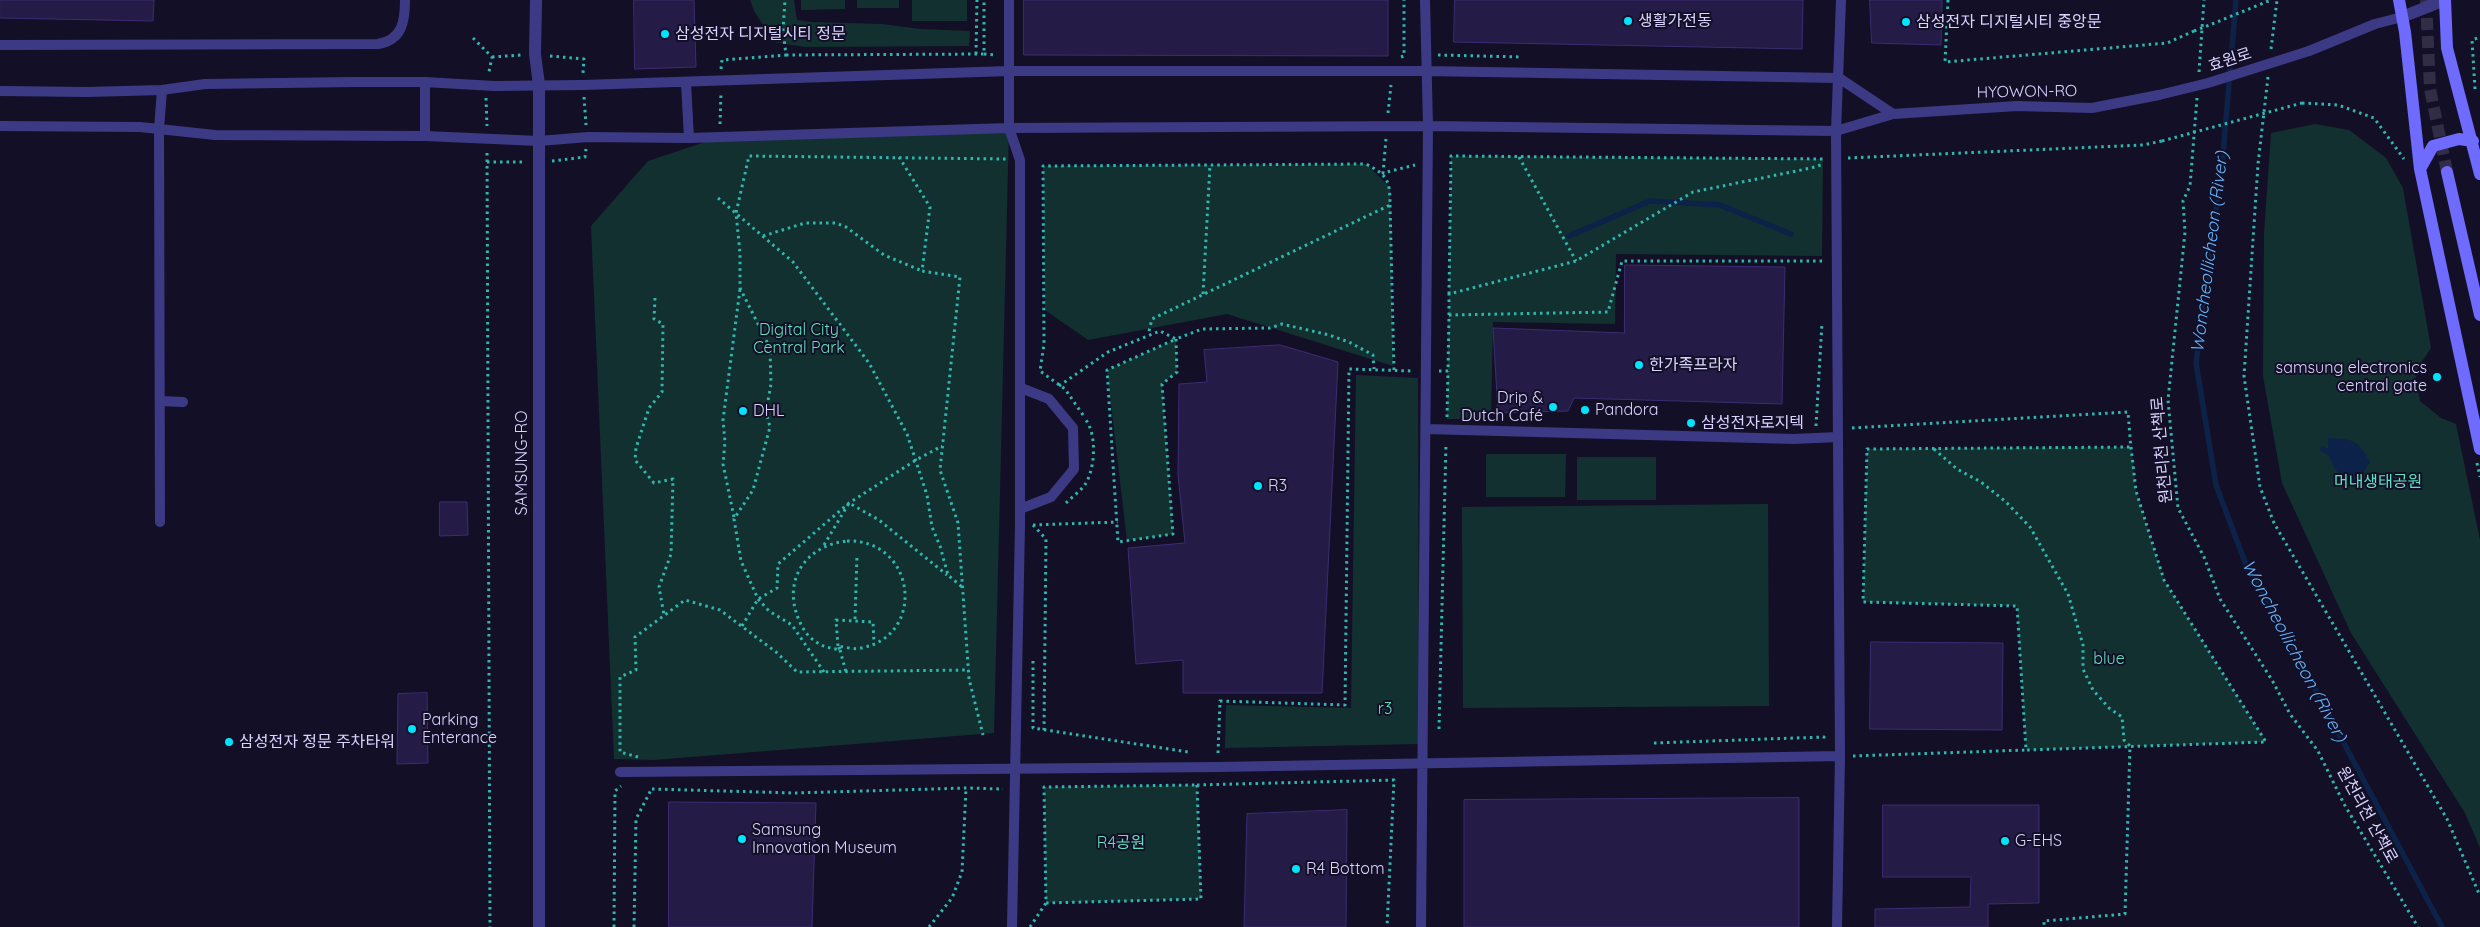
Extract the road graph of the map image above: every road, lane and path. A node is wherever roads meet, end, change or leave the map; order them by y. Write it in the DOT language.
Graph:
graph roads {
  1 [pos="405,0"];
  2 [pos="536,0"];
  3 [pos="977,0"];
  4 [pos="984,0"];
  5 [pos="1009,0"];
  6 [pos="1404,0"];
  7 [pos="1425,0"];
  8 [pos="1840,0"];
  9 [pos="1948,0"];
  10 [pos="2204,0"];
  11 [pos="2271,0"];
  12 [pos="2277,0"];
  13 [pos="2399,0"];
  14 [pos="2445,0"];
  15 [pos="2402,17"];
  16 [pos="2480,37"];
  17 [pos="473,38"];
  18 [pos="0,45"];
  19 [pos="976,54"];
  20 [pos="786,55"];
  21 [pos="2270,59"];
  22 [pos="2269,69"];
  23 [pos="1009,70"];
  24 [pos="1392,71"];
  25 [pos="1425,71"];
  26 [pos="1839,78"];
  27 [pos="2199,78"];
  28 [pos="425,82"];
  29 [pos="686,82"];
  30 [pos="486,85"];
  31 [pos="539,85"];
  32 [pos="2198,88"];
  33 [pos="162,90"];
  34 [pos="0,91"];
  35 [pos="2159,95"];
  36 [pos="2475,97"];
  37 [pos="2363,113"];
  38 [pos="1894,114"];
  39 [pos="0,126"];
  40 [pos="1387,126"];
  41 [pos="1428,126"];
  42 [pos="1009,128"];
  43 [pos="159,129"];
  44 [pos="1836,131"];
  45 [pos="425,136"];
  46 [pos="689,138"];
  47 [pos="487,139"];
  48 [pos="539,141"];
  49 [pos="2473,141"];
  50 [pos="899,156"];
  51 [pos="1518,156"];
  52 [pos="1836,159"];
  53 [pos="1020,160"];
  54 [pos="1210,165"];
  55 [pos="2420,170"];
  56 [pos="2447,172"];
  57 [pos="1383,173"];
  58 [pos="2480,174"];
  59 [pos="718,198"];
  60 [pos="1390,205"];
  61 [pos="736,213"];
  62 [pos="763,236"];
  63 [pos="1825,251"];
  64 [pos="1576,261"];
  65 [pos="1825,261"];
  66 [pos="1837,261"];
  67 [pos="922,270"];
  68 [pos="1824,271"];
  69 [pos="740,288"];
  70 [pos="1203,294"];
  71 [pos="1449,294"];
  72 [pos="655,298"];
  73 [pos="2480,314"];
  74 [pos="1449,315"];
  75 [pos="1822,320"];
  76 [pos="1148,336"];
  77 [pos="1176,339"];
  78 [pos="1374,369"];
  79 [pos="1394,370"];
  80 [pos="1426,371"];
  81 [pos="1448,371"];
  82 [pos="1059,386"];
  83 [pos="1021,388"];
  84 [pos="160,402"];
  85 [pos="183,402"];
  86 [pos="1446,423"];
  87 [pos="1426,429"];
  88 [pos="1816,430"];
  89 [pos="1838,433"];
  90 [pos="1446,435"];
  91 [pos="943,446"];
  92 [pos="2131,447"];
  93 [pos="1934,448"];
  94 [pos="2480,449"];
  95 [pos="916,460"];
  96 [pos="849,503"];
  97 [pos="1063,506"];
  98 [pos="1020,509"];
  99 [pos="734,519"];
  100 [pos="1036,521"];
  101 [pos="160,522"];
  102 [pos="1118,522"];
  103 [pos="1020,525"];
  104 [pos="1033,525"];
  105 [pos="1033,535"];
  106 [pos="823,547"];
  107 [pos="857,555"];
  108 [pos="948,575"];
  109 [pos="963,588"];
  110 [pos="758,599"];
  111 [pos="664,615"];
  112 [pos="855,620"];
  113 [pos="742,626"];
  114 [pos="874,643"];
  115 [pos="839,648"];
  116 [pos="1033,651"];
  117 [pos="969,670"];
  118 [pos="824,672"];
  119 [pos="846,672"];
  120 [pos="1044,730"];
  121 [pos="1438,731"];
  122 [pos="983,735"];
  123 [pos="1824,737"];
  124 [pos="1646,744"];
  125 [pos="2130,746"];
  126 [pos="2026,750"];
  127 [pos="1189,752"];
  128 [pos="1209,755"];
  129 [pos="1840,756"];
  130 [pos="645,758"];
  131 [pos="1424,762"];
  132 [pos="1014,769"];
  133 [pos="620,772"];
  134 [pos="653,780"];
  135 [pos="623,784"];
  136 [pos="1197,785"];
  137 [pos="966,788"];
  138 [pos="652,789"];
  139 [pos="1014,790"];
  140 [pos="2480,896"];
  141 [pos="1046,904"];
  142 [pos="490,927"];
  143 [pos="539,927"];
  144 [pos="614,927"];
  145 [pos="634,927"];
  146 [pos="929,927"];
  147 [pos="1012,927"];
  148 [pos="1030,927"];
  149 [pos="1387,927"];
  150 [pos="1421,927"];
  151 [pos="1837,927"];
  152 [pos="2044,927"];
  153 [pos="2418,927"];
  1 -- 18 [label="lane"];
  2 -- 31 [label="street, SAMSUNG-RO"];
  3 -- 19 [label="path"];
  4 -- 19 [label="path"];
  5 -- 23 [label="lane"];
  6 -- 24 [label="path"];
  7 -- 25 [label="lane"];
  8 -- 26 [label="lane"];
  9 -- 11 [label="path, bridge"];
  10 -- 27 [label="path"];
  12 -- 21 [label="path"];
  13 -- 15 [label="main road"];
  14 -- 15 [label="street"];
  14 -- 49 [label="main road"];
  15 -- 35 [label="lane, 효원로, bridge"];
  15 -- 55 [label="main road"];
  16 -- 36 [label="path"];
  17 -- 30 [label="path"];
  19 -- 20 [label="path"];
  22 -- 140 [label="path"];
  23 -- 24 [label="lane"];
  23 -- 29 [label="lane"];
  23 -- 42 [label="lane"];
  24 -- 25 [label="lane"];
  24 -- 40 [label="path"];
  25 -- 26 [label="lane"];
  25 -- 41 [label="lane"];
  26 -- 38 [label="lane"];
  26 -- 44 [label="lane"];
  28 -- 30 [label="lane"];
  28 -- 33 [label="lane"];
  28 -- 45 [label="lane"];
  29 -- 31 [label="lane"];
  29 -- 46 [label="lane"];
  30 -- 31 [label="lane"];
  30 -- 47 [label="path"];
  31 -- 48 [label="street, SAMSUNG-RO"];
  32 -- 153 [label="path, 원천리천 산책로"];
  33 -- 34 [label="lane"];
  33 -- 43 [label="lane"];
  35 -- 38 [label="lane, HYOWON-RO"];
  37 -- 52 [label="path, bridge"];
  38 -- 44 [label="lane, HYOWON-RO"];
  39 -- 43 [label="lane, HYOWON-RO"];
  40 -- 41 [label="lane, HYOWON-RO"];
  40 -- 42 [label="lane, HYOWON-RO"];
  40 -- 57 [label="path"];
  41 -- 44 [label="lane, HYOWON-RO"];
  41 -- 80 [label="lane"];
  42 -- 46 [label="lane, HYOWON-RO"];
  42 -- 53 [label="lane"];
  43 -- 45 [label="lane, HYOWON-RO"];
  43 -- 84 [label="lane"];
  44 -- 52 [label="lane"];
  45 -- 47 [label="lane, HYOWON-RO"];
  46 -- 48 [label="lane, HYOWON-RO"];
  47 -- 48 [label="lane, HYOWON-RO"];
  47 -- 142 [label="path"];
  48 -- 143 [label="street, SAMSUNG-RO"];
  49 -- 55 [label="main road"];
  49 -- 58 [label="main road"];
  50 -- 53 [label="path"];
  50 -- 61 [label="path"];
  50 -- 67 [label="path"];
  51 -- 52 [label="path"];
  51 -- 64 [label="path"];
  51 -- 71 [label="path"];
  52 -- 64 [label="path"];
  52 -- 66 [label="lane"];
  53 -- 83 [label="lane"];
  54 -- 57 [label="path"];
  54 -- 70 [label="path"];
  54 -- 82 [label="path"];
  55 -- 94 [label="main road"];
  56 -- 73 [label="main road"];
  57 -- 60 [label="path"];
  59 -- 61 [label="path"];
  60 -- 70 [label="path"];
  60 -- 79 [label="path"];
  61 -- 62 [label="path"];
  61 -- 69 [label="path"];
  62 -- 67 [label="path"];
  62 -- 95 [label="path"];
  63 -- 65 [label="path"];
  64 -- 71 [label="path"];
  65 -- 66 [label="path"];
  65 -- 68 [label="path"];
  65 -- 74 [label="path"];
  66 -- 89 [label="lane"];
  67 -- 91 [label="path"];
  69 -- 99 [label="path"];
  69 -- 99 [label="path"];
  70 -- 76 [label="path"];
  71 -- 74 [label="path"];
  72 -- 111 [label="path"];
  74 -- 81 [label="path"];
  75 -- 88 [label="path"];
  76 -- 77 [label="path"];
  76 -- 82 [label="path"];
  77 -- 78 [label="path"];
  77 -- 102 [label="path"];
  77 -- 102 [label="path"];
  78 -- 79 [label="path"];
  78 -- 128 [label="path"];
  79 -- 80 [label="path"];
  80 -- 81 [label="path"];
  80 -- 87 [label="lane"];
  81 -- 86 [label="path"];
  82 -- 97 [label="path"];
  83 -- 98 [label="lane"];
  83 -- 98 [label="lane"];
  84 -- 85 [label="lane"];
  84 -- 101 [label="lane"];
  87 -- 89 [label="lane"];
  87 -- 131 [label="lane"];
  89 -- 92 [label="path"];
  89 -- 129 [label="lane"];
  90 -- 121 [label="path"];
  91 -- 95 [label="path"];
  91 -- 109 [label="path"];
  92 -- 93 [label="path"];
  92 -- 125 [label="path"];
  93 -- 125 [label="path"];
  93 -- 126 [label="path"];
  95 -- 96 [label="path"];
  95 -- 108 [label="path"];
  96 -- 106 [label="path"];
  96 -- 108 [label="path"];
  96 -- 110 [label="path"];
  98 -- 103 [label="lane"];
  99 -- 110 [label="path"];
  100 -- 104 [label="path"];
  102 -- 104 [label="path"];
  103 -- 104 [label="path"];
  103 -- 132 [label="lane"];
  104 -- 105 [label="path"];
  104 -- 120 [label="path"];
  106 -- 114 [label="path"];
  106 -- 115 [label="path"];
  107 -- 112 [label="path"];
  108 -- 109 [label="path"];
  109 -- 117 [label="path"];
  110 -- 113 [label="path"];
  110 -- 118 [label="path"];
  111 -- 113 [label="path"];
  111 -- 130 [label="path"];
  112 -- 114 [label="path"];
  112 -- 115 [label="path"];
  113 -- 118 [label="path"];
  114 -- 115 [label="path"];
  115 -- 119 [label="path"];
  116 -- 120 [label="path"];
  117 -- 119 [label="path"];
  117 -- 122 [label="path"];
  118 -- 119 [label="path"];
  120 -- 127 [label="path"];
  123 -- 124 [label="path"];
  125 -- 126 [label="path"];
  125 -- 152 [label="path"];
  126 -- 129 [label="path"];
  129 -- 131 [label="lane"];
  129 -- 151 [label="lane"];
  131 -- 132 [label="lane"];
  131 -- 150 [label="lane"];
  132 -- 133 [label="lane"];
  132 -- 139 [label="lane"];
  134 -- 138 [label="path"];
  135 -- 144 [label="path"];
  136 -- 141 [label="path"];
  136 -- 141 [label="path"];
  136 -- 149 [label="path"];
  137 -- 138 [label="path"];
  137 -- 139 [label="path"];
  137 -- 146 [label="path"];
  138 -- 145 [label="path"];
  139 -- 147 [label="lane"];
  141 -- 148 [label="path"];
}
